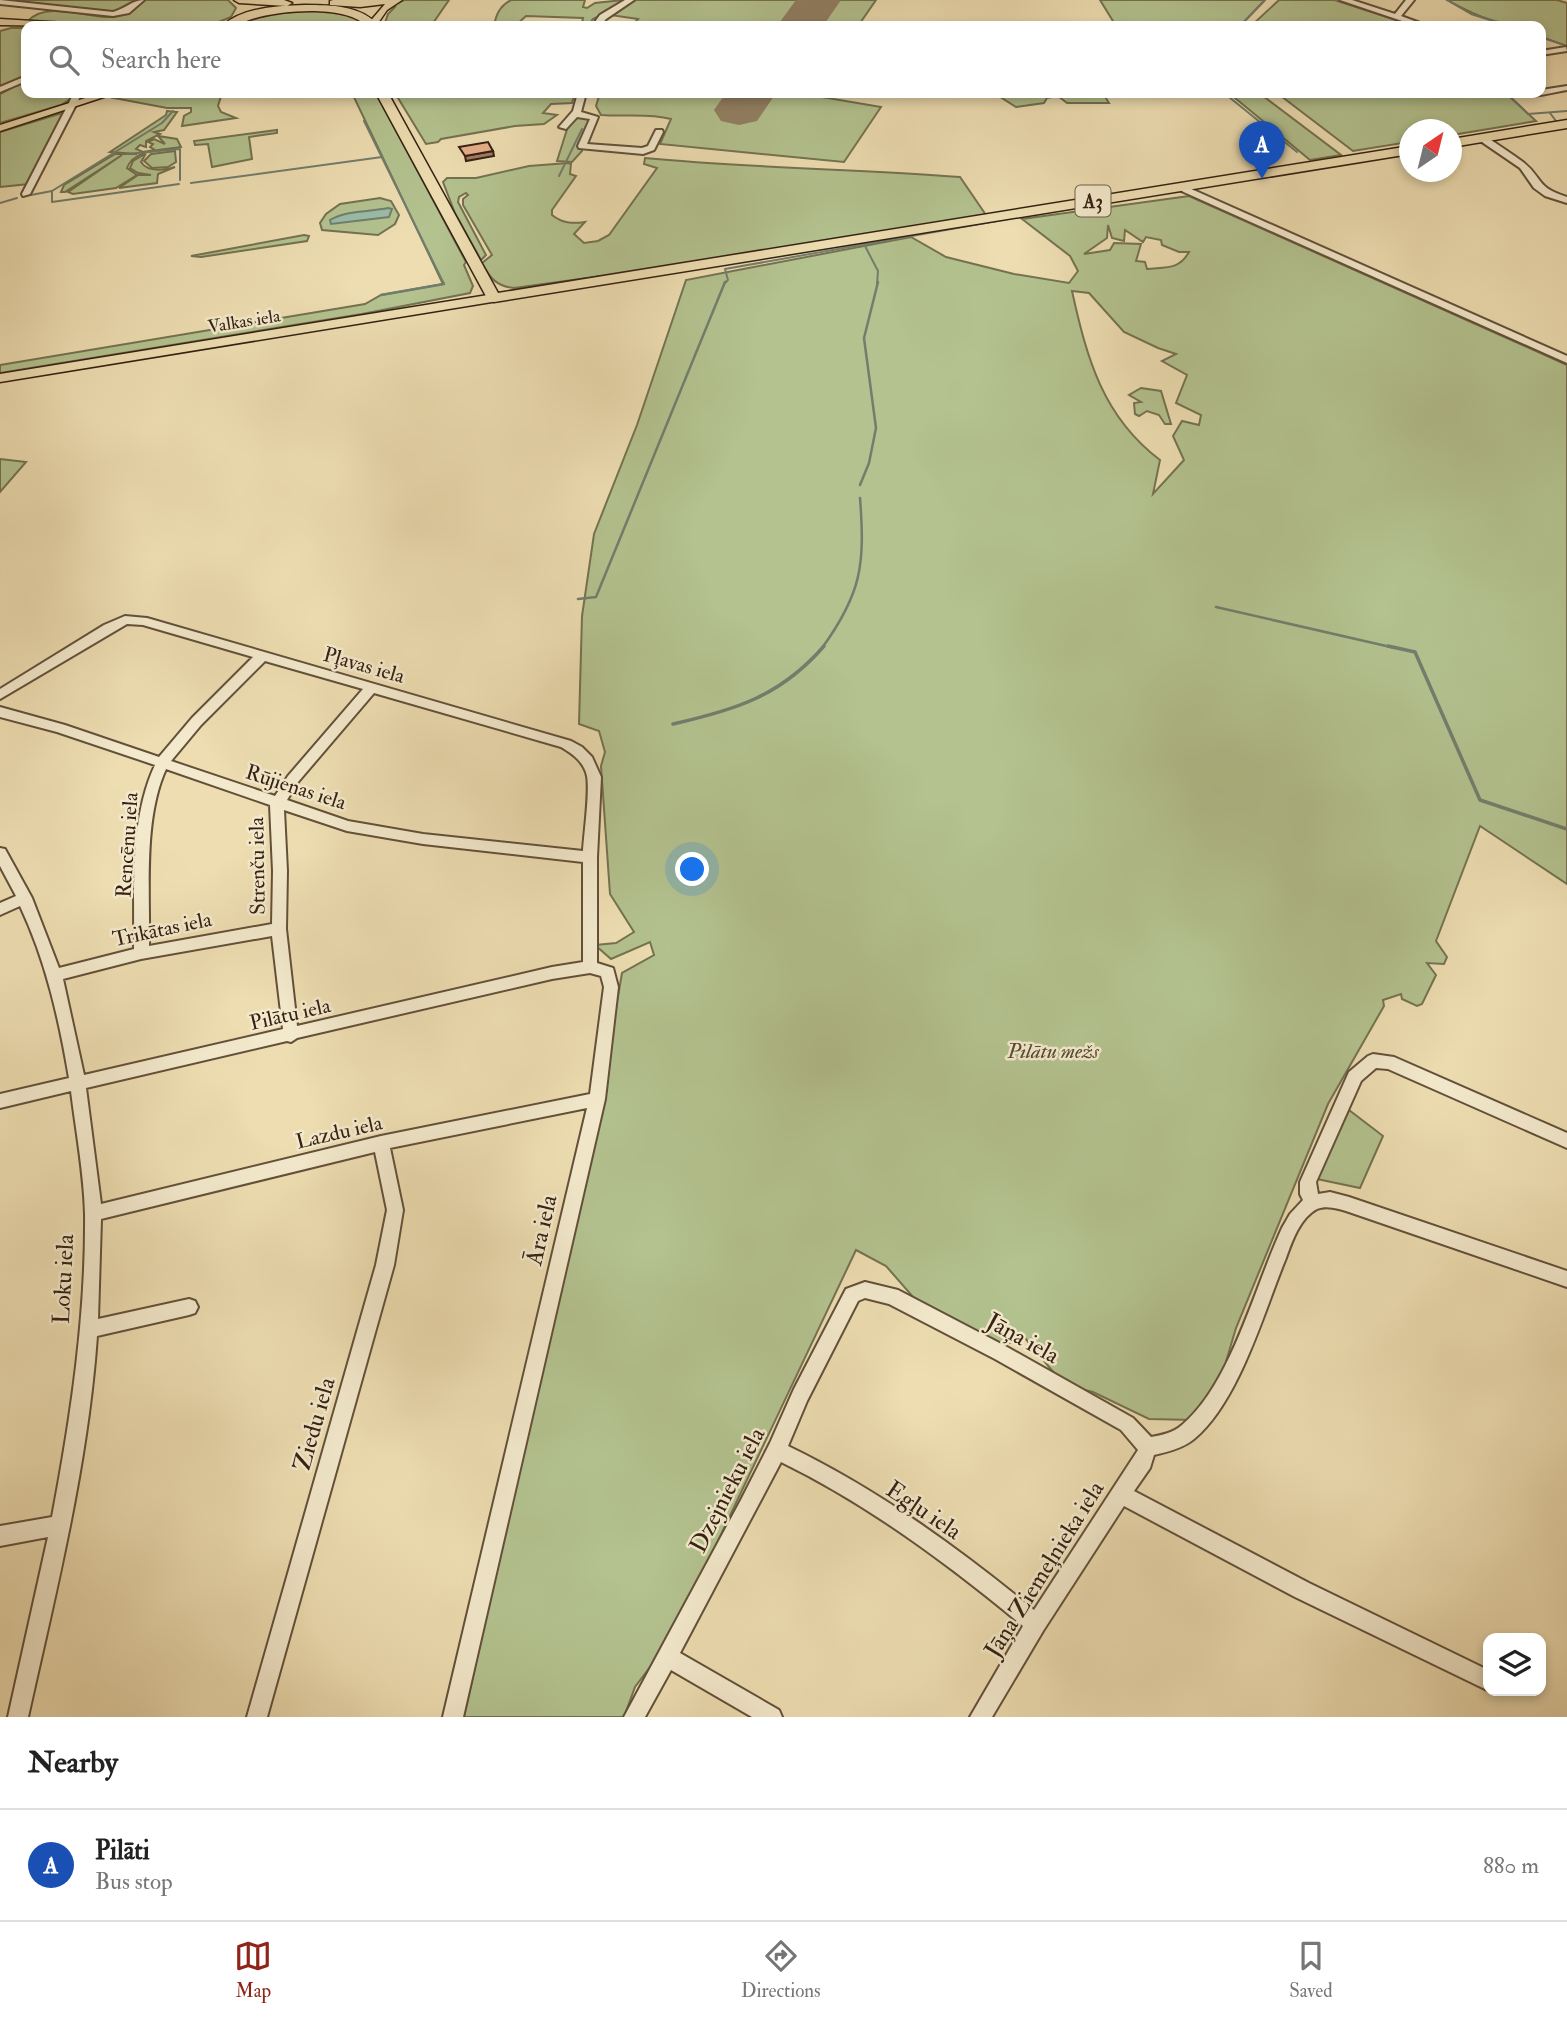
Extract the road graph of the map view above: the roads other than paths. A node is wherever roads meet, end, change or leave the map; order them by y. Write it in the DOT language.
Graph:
graph roads {
  1 [pos="140,0"];
  2 [pos="236,0"];
  3 [pos="390,0"];
  4 [pos="398,0"];
  5 [pos="631,0"];
  6 [pos="1344,0"];
  7 [pos="1410,0"];
  8 [pos="0,2"];
  9 [pos="287,3"];
  10 [pos="333,3"];
  11 [pos="1396,17"];
  12 [pos="240,18"];
  13 [pos="231,21"];
  14 [pos="236,21"];
  15 [pos="370,21"];
  16 [pos="376,21"];
  17 [pos="600,21"];
  18 [pos="1408,21"];
  19 [pos="0,22"];
  20 [pos="21,23"];
  21 [pos="1566,49"];
  22 [pos="1546,52"];
  23 [pos="21,80"];
  24 [pos="1567,88"];
  25 [pos="0,90"];
  26 [pos="1546,92"];
  27 [pos="76,98"];
  28 [pos="95,98"];
  29 [pos="385,98"];
  30 [pos="581,98"];
  31 [pos="72,105"];
  32 [pos="576,114"];
  33 [pos="1567,124"];
  34 [pos="563,127"];
  35 [pos="0,128"];
  36 [pos="659,132"];
  37 [pos="1482,138"];
  38 [pos="1462,141"];
  39 [pos="1399,152"];
  40 [pos="1180,187"];
  41 [pos="26,194"];
  42 [pos="1567,200"];
  43 [pos="494,298"];
  44 [pos="1567,360"];
  45 [pos="0,378"];
  46 [pos="262,656"];
  47 [pos="372,688"];
  48 [pos="0,695"];
  49 [pos="0,712"];
  50 [pos="162,763"];
  51 [pos="276,804"];
  52 [pos="0,853"];
  53 [pos="590,857"];
  54 [pos="25,898"];
  55 [pos="0,909"];
  56 [pos="279,929"];
  57 [pos="141,953"];
  58 [pos="590,967"];
  59 [pos="56,975"];
  60 [pos="291,1035"];
  61 [pos="78,1083"];
  62 [pos="597,1098"];
  63 [pos="0,1101"];
  64 [pos="1567,1140"];
  65 [pos="381,1143"];
  66 [pos="1314,1202"];
  67 [pos="93,1213"];
  68 [pos="1567,1279"];
  69 [pos="865,1290"];
  70 [pos="189,1307"];
  71 [pos="88,1330"];
  72 [pos="1149,1447"];
  73 [pos="777,1450"];
  74 [pos="1121,1494"];
  75 [pos="61,1525"];
  76 [pos="0,1536"];
  77 [pos="1036,1624"];
  78 [pos="668,1657"];
  79 [pos="1483,1679"];
  80 [pos="18,1717"];
  81 [pos="257,1717"];
  82 [pos="453,1717"];
  83 [pos="634,1717"];
  84 [pos="772,1717"];
  85 [pos="980,1717"];
  1 -- 8 [label="street"];
  2 -- 9 [label="main road"];
  2 -- 12 [label="main road"];
  3 -- 10 [label="main road"];
  4 -- 16 [label="main road"];
  5 -- 17 [label="street"];
  6 -- 11 [label="street"];
  7 -- 11 [label="street"];
  9 -- 10 [label="highway"];
  9 -- 12 [label="highway"];
  10 -- 15 [label="highway"];
  11 -- 18 [label="street"];
  12 -- 13 [label="highway"];
  12 -- 14 [label="highway"];
  19 -- 20 [label="highway"];
  21 -- 22 [label="street"];
  23 -- 25 [label="street"];
  24 -- 26 [label="street"];
  27 -- 31 [label="street"];
  28 -- 31 [label="main road"];
  29 -- 43 [label="highway"];
  30 -- 32 [label="street"];
  31 -- 35 [label="main road"];
  31 -- 41 [label="street"];
  32 -- 34 [label="street"];
  32 -- 36 [label="street"];
  33 -- 37 [label="highway"];
  37 -- 38 [label="highway"];
  37 -- 42 [label="street"];
  39 -- 40 [label="highway, A3"];
  40 -- 43 [label="highway, A3"];
  40 -- 44 [label="street"];
  43 -- 45 [label="main road, Valkas iela"];
  46 -- 47 [label="street, Pļavas iela"];
  46 -- 48 [label="street, Pļavas iela"];
  46 -- 50 [label="street, Rencēnu iela"];
  47 -- 51 [label="street, Strenču iela"];
  47 -- 53 [label="street, Pļavas iela"];
  49 -- 50 [label="street, Rūjienas iela"];
  50 -- 51 [label="street, Rūjienas iela"];
  50 -- 57 [label="street, Rencēnu iela"];
  51 -- 53 [label="street, Rūjienas iela"];
  51 -- 56 [label="street, Strenču iela"];
  52 -- 54 [label="street, Loku iela"];
  53 -- 58 [label="street"];
  54 -- 55 [label="street"];
  54 -- 59 [label="street, Loku iela"];
  56 -- 57 [label="street, Trikātas iela"];
  56 -- 60 [label="street, Strenču iela"];
  57 -- 59 [label="street, Trikātas iela"];
  58 -- 60 [label="street, Pilātu iela"];
  58 -- 62 [label="street, Āra iela"];
  59 -- 61 [label="street, Loku iela"];
  60 -- 61 [label="street, Pilātu iela"];
  61 -- 63 [label="street, Pilātu iela"];
  61 -- 67 [label="street, Loku iela"];
  62 -- 65 [label="street, Lazdu iela"];
  62 -- 82 [label="street, Āra iela"];
  64 -- 66 [label="street"];
  65 -- 67 [label="street, Lazdu iela"];
  65 -- 81 [label="street, Ziedu iela"];
  66 -- 68 [label="street"];
  66 -- 72 [label="street"];
  67 -- 71 [label="street, Loku iela"];
  69 -- 72 [label="street, Jāņa iela"];
  69 -- 73 [label="street, Dzejnieku iela"];
  70 -- 71 [label="street"];
  71 -- 75 [label="street, Loku iela"];
  72 -- 74 [label="street, Jāņa Ziemeļnieka iela"];
  73 -- 77 [label="street, Egļu iela"];
  73 -- 78 [label="street, Dzejnieku iela"];
  74 -- 77 [label="street, Jāņa Ziemeļnieka iela"];
  74 -- 79 [label="street"];
  75 -- 76 [label="street"];
  75 -- 80 [label="street, Loku iela"];
  77 -- 85 [label="street, Jāņa Ziemeļnieka iela"];
  78 -- 83 [label="street, Dzejnieku iela"];
  78 -- 84 [label="street"];
}
